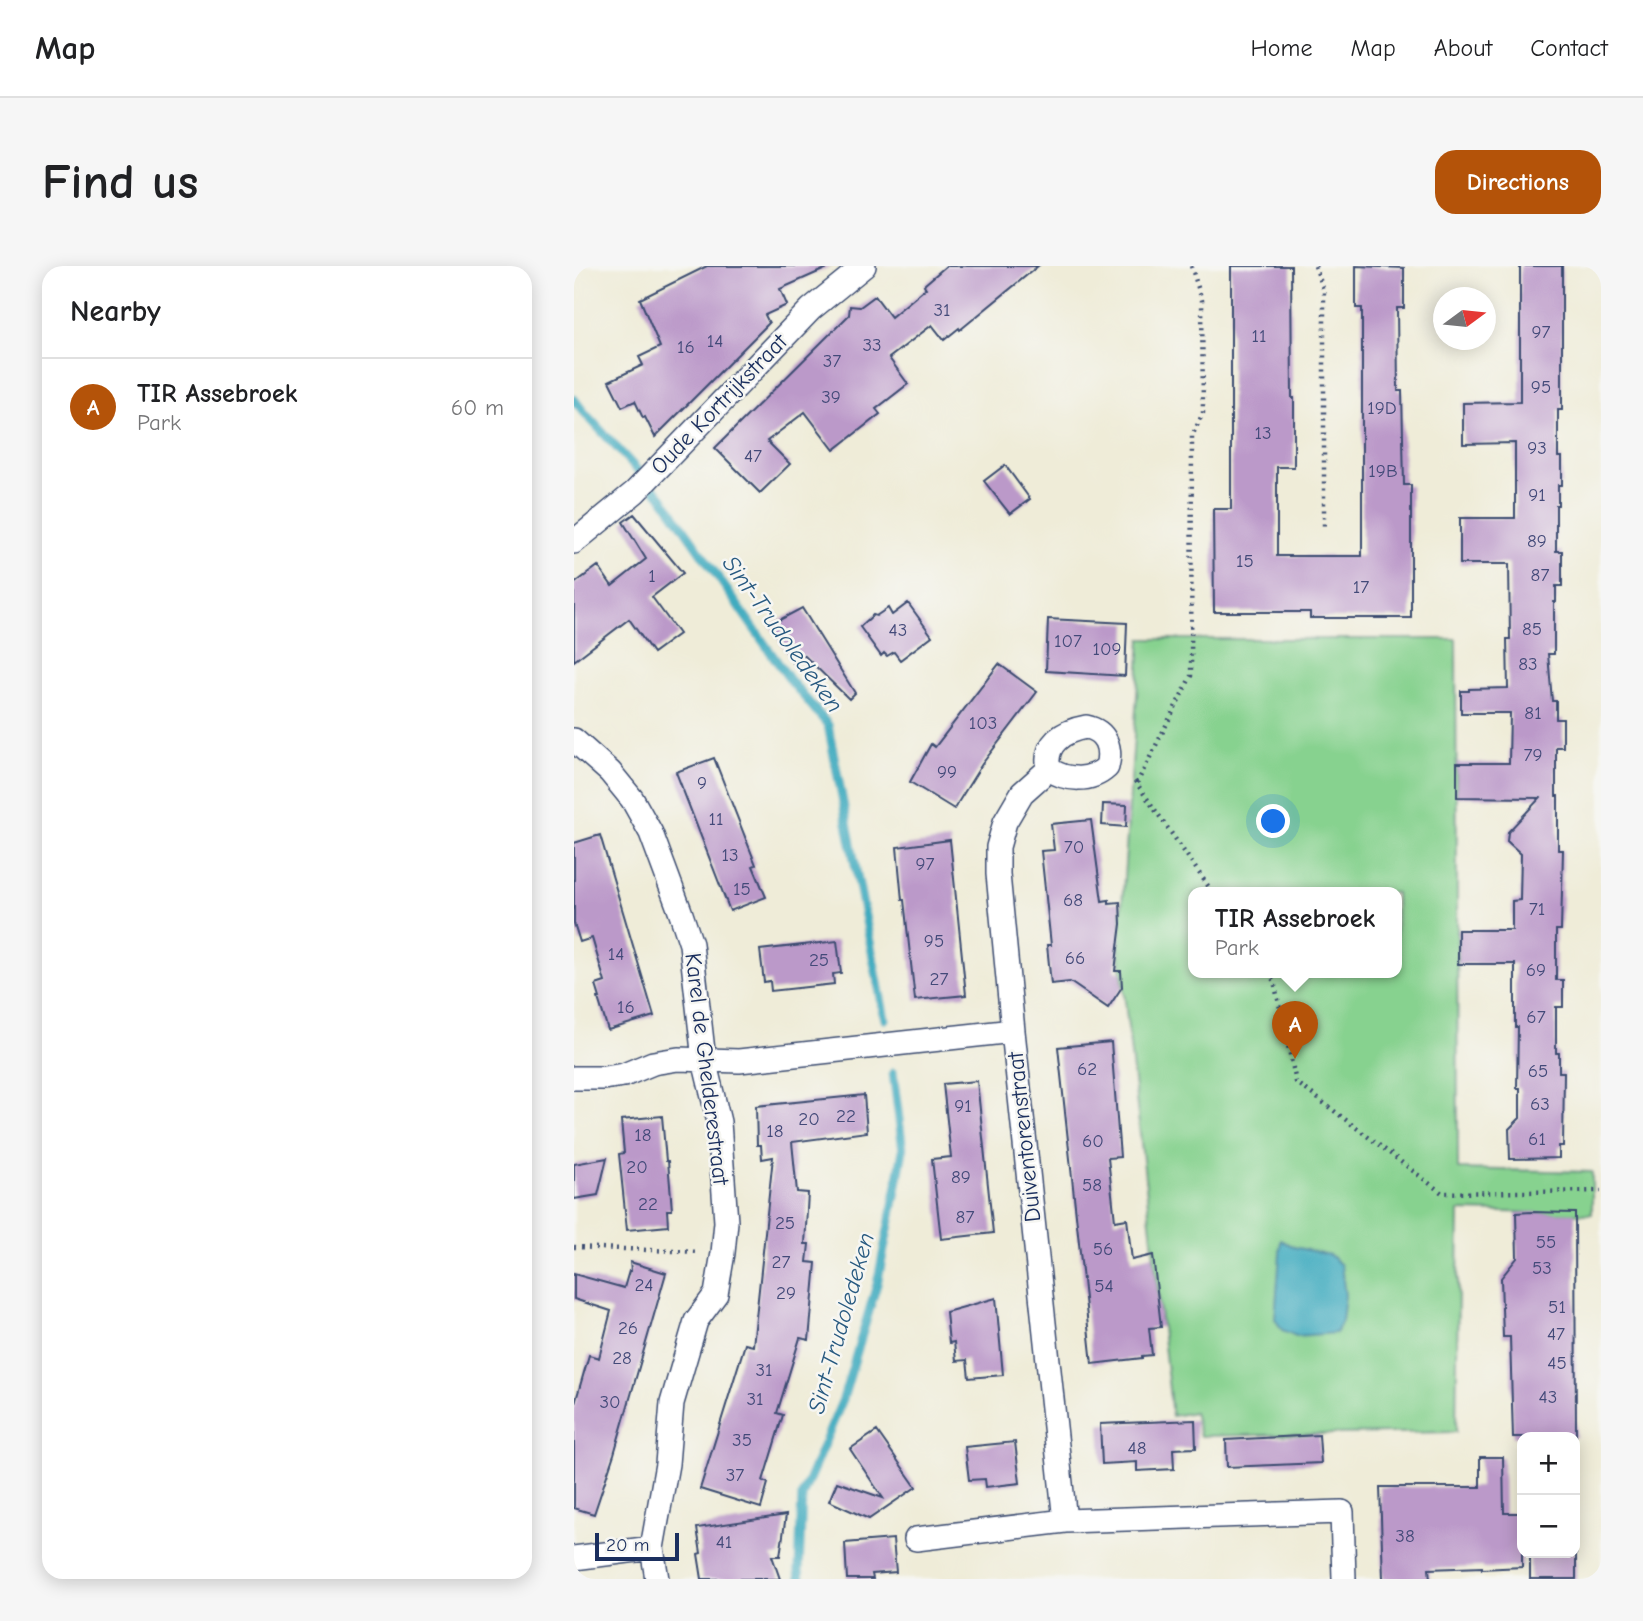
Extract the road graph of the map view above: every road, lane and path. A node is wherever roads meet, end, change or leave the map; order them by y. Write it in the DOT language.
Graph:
graph roads {
  1 [pos="864,266"];
  2 [pos="1191,266"];
  3 [pos="1315,266"];
  4 [pos="1324,526"];
  5 [pos="574,542"];
  6 [pos="574,740"];
  7 [pos="1109,757"];
  8 [pos="1049,769"];
  9 [pos="1137,783"];
  10 [pos="1209,887"];
  11 [pos="1272,978"];
  12 [pos="1013,1031"];
  13 [pos="704,1060"];
  14 [pos="574,1078"];
  15 [pos="1601,1191"];
  16 [pos="574,1247"];
  17 [pos="723,1253"];
  18 [pos="1065,1521"];
  19 [pos="916,1539"];
  20 [pos="652,1548"];
  21 [pos="574,1558"];
  22 [pos="657,1579"];
  23 [pos="1344,1579"];
  1 -- 5 [label="street, Oude Kortrijkstraat"];
  2 -- 9 [label="path"];
  3 -- 4 [label="path"];
  6 -- 13 [label="street, Karel de Ghelderestraat"];
  7 -- 8 [label="street"];
  7 -- 8 [label="street, Duiventorenstraat"];
  7 -- 9 [label="path"];
  8 -- 12 [label="street, Duiventorenstraat"];
  9 -- 10 [label="path"];
  11 -- 15 [label="path"];
  12 -- 13 [label="street"];
  12 -- 18 [label="street, Duiventorenstraat"];
  13 -- 14 [label="street"];
  13 -- 17 [label="street, Karel de Ghelderestraat"];
  16 -- 17 [label="path"];
  17 -- 20 [label="street, Karel de Ghelderestraat"];
  18 -- 19 [label="street"];
  18 -- 23 [label="street"];
  20 -- 21 [label="street"];
  20 -- 22 [label="street, Karel de Ghelderestraat"];
}
